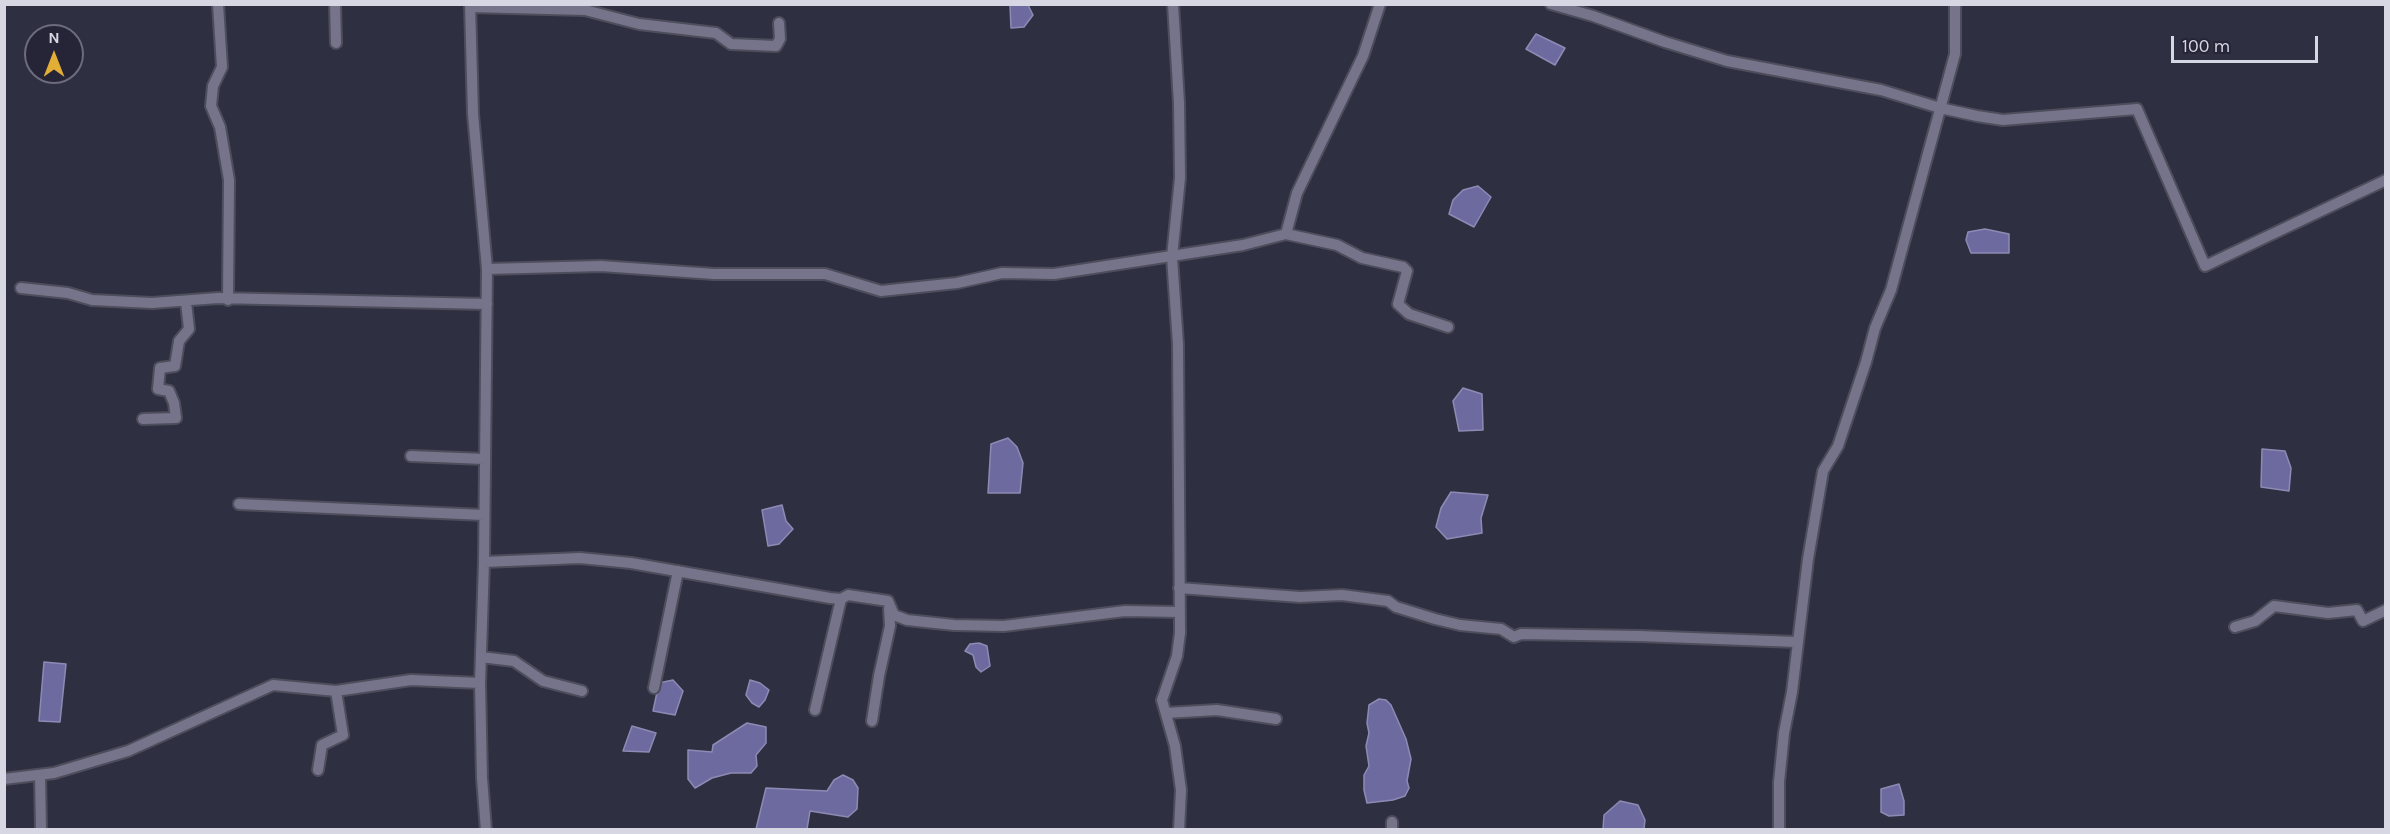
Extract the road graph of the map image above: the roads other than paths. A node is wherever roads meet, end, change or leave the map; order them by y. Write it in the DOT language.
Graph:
graph roads {
  1 [pos="218,4"];
  2 [pos="335,4"];
  3 [pos="1173,4"];
  4 [pos="1380,4"];
  5 [pos="1551,4"];
  6 [pos="1955,4"];
  7 [pos="471,6"];
  8 [pos="779,23"];
  9 [pos="336,44"];
  10 [pos="1940,108"];
  11 [pos="2385,180"];
  12 [pos="1286,234"];
  13 [pos="1172,256"];
  14 [pos="487,269"];
  15 [pos="21,288"];
  16 [pos="228,300"];
  17 [pos="186,302"];
  18 [pos="487,303"];
  19 [pos="1448,327"];
  20 [pos="143,419"];
  21 [pos="411,456"];
  22 [pos="484,459"];
  23 [pos="239,504"];
  24 [pos="484,515"];
  25 [pos="484,562"];
  26 [pos="678,571"];
  27 [pos="1179,588"];
  28 [pos="841,599"];
  29 [pos="888,602"];
  30 [pos="2385,610"];
  31 [pos="1179,612"];
  32 [pos="2235,627"];
  33 [pos="1797,642"];
  34 [pos="481,657"];
  35 [pos="480,683"];
  36 [pos="654,688"];
  37 [pos="336,691"];
  38 [pos="582,691"];
  39 [pos="815,710"];
  40 [pos="1166,713"];
  41 [pos="1276,719"];
  42 [pos="872,721"];
  43 [pos="318,770"];
  44 [pos="40,775"];
  45 [pos="4,779"];
  46 [pos="41,830"];
  47 [pos="486,830"];
  48 [pos="1179,830"];
  49 [pos="1779,830"];
  1 -- 16 [label="street"];
  2 -- 9 [label="street"];
  3 -- 13 [label="street"];
  4 -- 12 [label="street"];
  5 -- 10 [label="street"];
  6 -- 10 [label="street"];
  7 -- 8 [label="street"];
  7 -- 14 [label="street"];
  10 -- 11 [label="street"];
  10 -- 33 [label="street"];
  12 -- 13 [label="street"];
  12 -- 19 [label="street"];
  13 -- 14 [label="street"];
  13 -- 27 [label="street"];
  14 -- 18 [label="street"];
  15 -- 17 [label="street"];
  16 -- 17 [label="street"];
  16 -- 18 [label="street"];
  17 -- 20 [label="street"];
  18 -- 22 [label="street"];
  21 -- 22 [label="street"];
  22 -- 24 [label="street"];
  23 -- 24 [label="street"];
  24 -- 25 [label="street"];
  25 -- 26 [label="street"];
  25 -- 34 [label="street"];
  26 -- 28 [label="street"];
  26 -- 36 [label="street"];
  27 -- 31 [label="street"];
  27 -- 33 [label="street"];
  28 -- 29 [label="street"];
  28 -- 39 [label="street"];
  29 -- 31 [label="street"];
  29 -- 42 [label="street"];
  30 -- 32 [label="street"];
  31 -- 40 [label="street"];
  33 -- 49 [label="street"];
  34 -- 35 [label="street"];
  34 -- 38 [label="street"];
  35 -- 37 [label="street"];
  35 -- 47 [label="street"];
  37 -- 43 [label="street"];
  37 -- 44 [label="street"];
  40 -- 41 [label="street"];
  40 -- 48 [label="street"];
  44 -- 45 [label="street"];
  44 -- 46 [label="street"];
}
